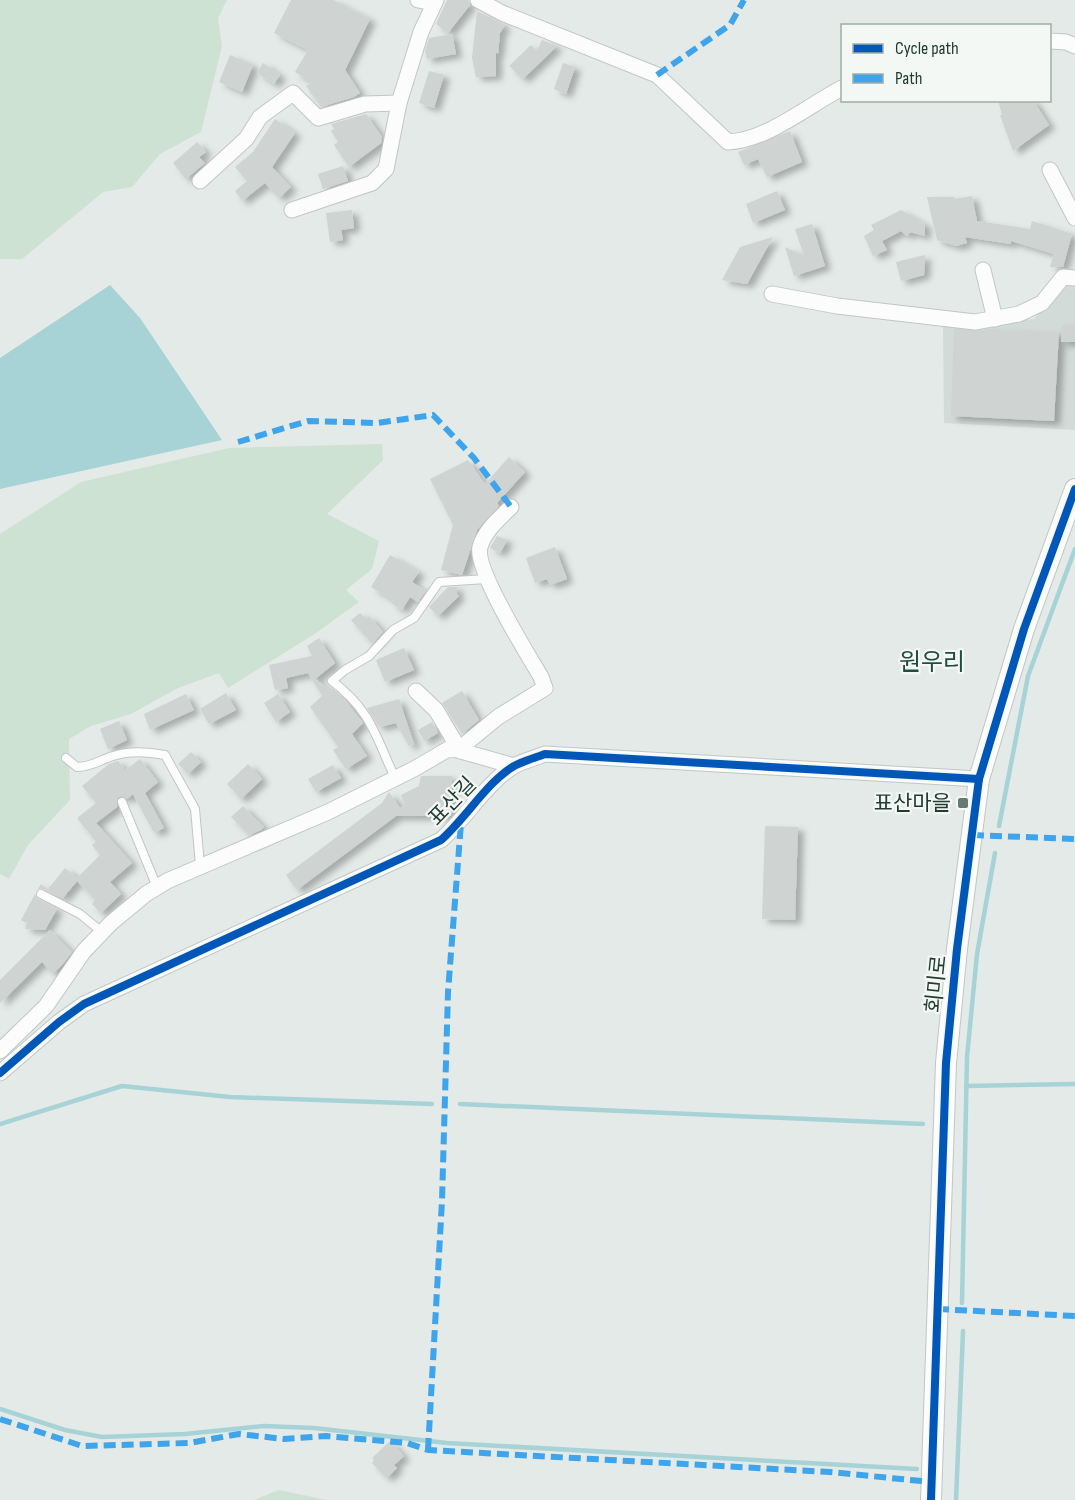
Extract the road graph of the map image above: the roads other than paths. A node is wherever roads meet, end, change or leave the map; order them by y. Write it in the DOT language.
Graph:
graph roads {
  1 [pos="418,0"];
  2 [pos="478,0"];
  3 [pos="435,1"];
  4 [pos="1051,41"];
  5 [pos="1075,46"];
  6 [pos="841,89"];
  7 [pos="399,103"];
  8 [pos="1050,170"];
  9 [pos="200,181"];
  10 [pos="292,210"];
  11 [pos="1075,218"];
  12 [pos="983,270"];
  13 [pos="1075,278"];
  14 [pos="772,294"];
  15 [pos="995,319"];
  16 [pos="1075,489"];
  17 [pos="511,507"];
  18 [pos="487,579"];
  19 [pos="416,691"];
  20 [pos="459,749"];
  21 [pos="66,758"];
  22 [pos="514,766"];
  23 [pos="395,778"];
  24 [pos="979,779"];
  25 [pos="122,802"];
  26 [pos="200,865"];
  27 [pos="157,887"];
  28 [pos="41,894"];
  29 [pos="102,932"];
  30 [pos="0,1051"];
  31 [pos="0,1073"];
  32 [pos="931,1500"];
  1 -- 3 [label="street"];
  2 -- 6 [label="street"];
  3 -- 7 [label="street"];
  4 -- 5 [label="street"];
  7 -- 9 [label="street"];
  7 -- 10 [label="street"];
  8 -- 11 [label="street"];
  12 -- 15 [label="street"];
  13 -- 15 [label="street"];
  14 -- 15 [label="street"];
  16 -- 24 [label="street, 회미로"];
  17 -- 18 [label="street"];
  18 -- 20 [label="street"];
  18 -- 23 [label="lane"];
  19 -- 20 [label="street"];
  20 -- 22 [label="street, 표산길"];
  20 -- 23 [label="street, 표산길"];
  21 -- 26 [label="lane"];
  22 -- 24 [label="street, 표산길"];
  22 -- 31 [label="street, 표산길"];
  23 -- 26 [label="street, 표산길"];
  24 -- 32 [label="street, 회미로"];
  25 -- 27 [label="lane"];
  26 -- 27 [label="street, 표산길"];
  27 -- 29 [label="street, 표산길"];
  28 -- 29 [label="lane"];
  29 -- 30 [label="street, 표산길"];
}
